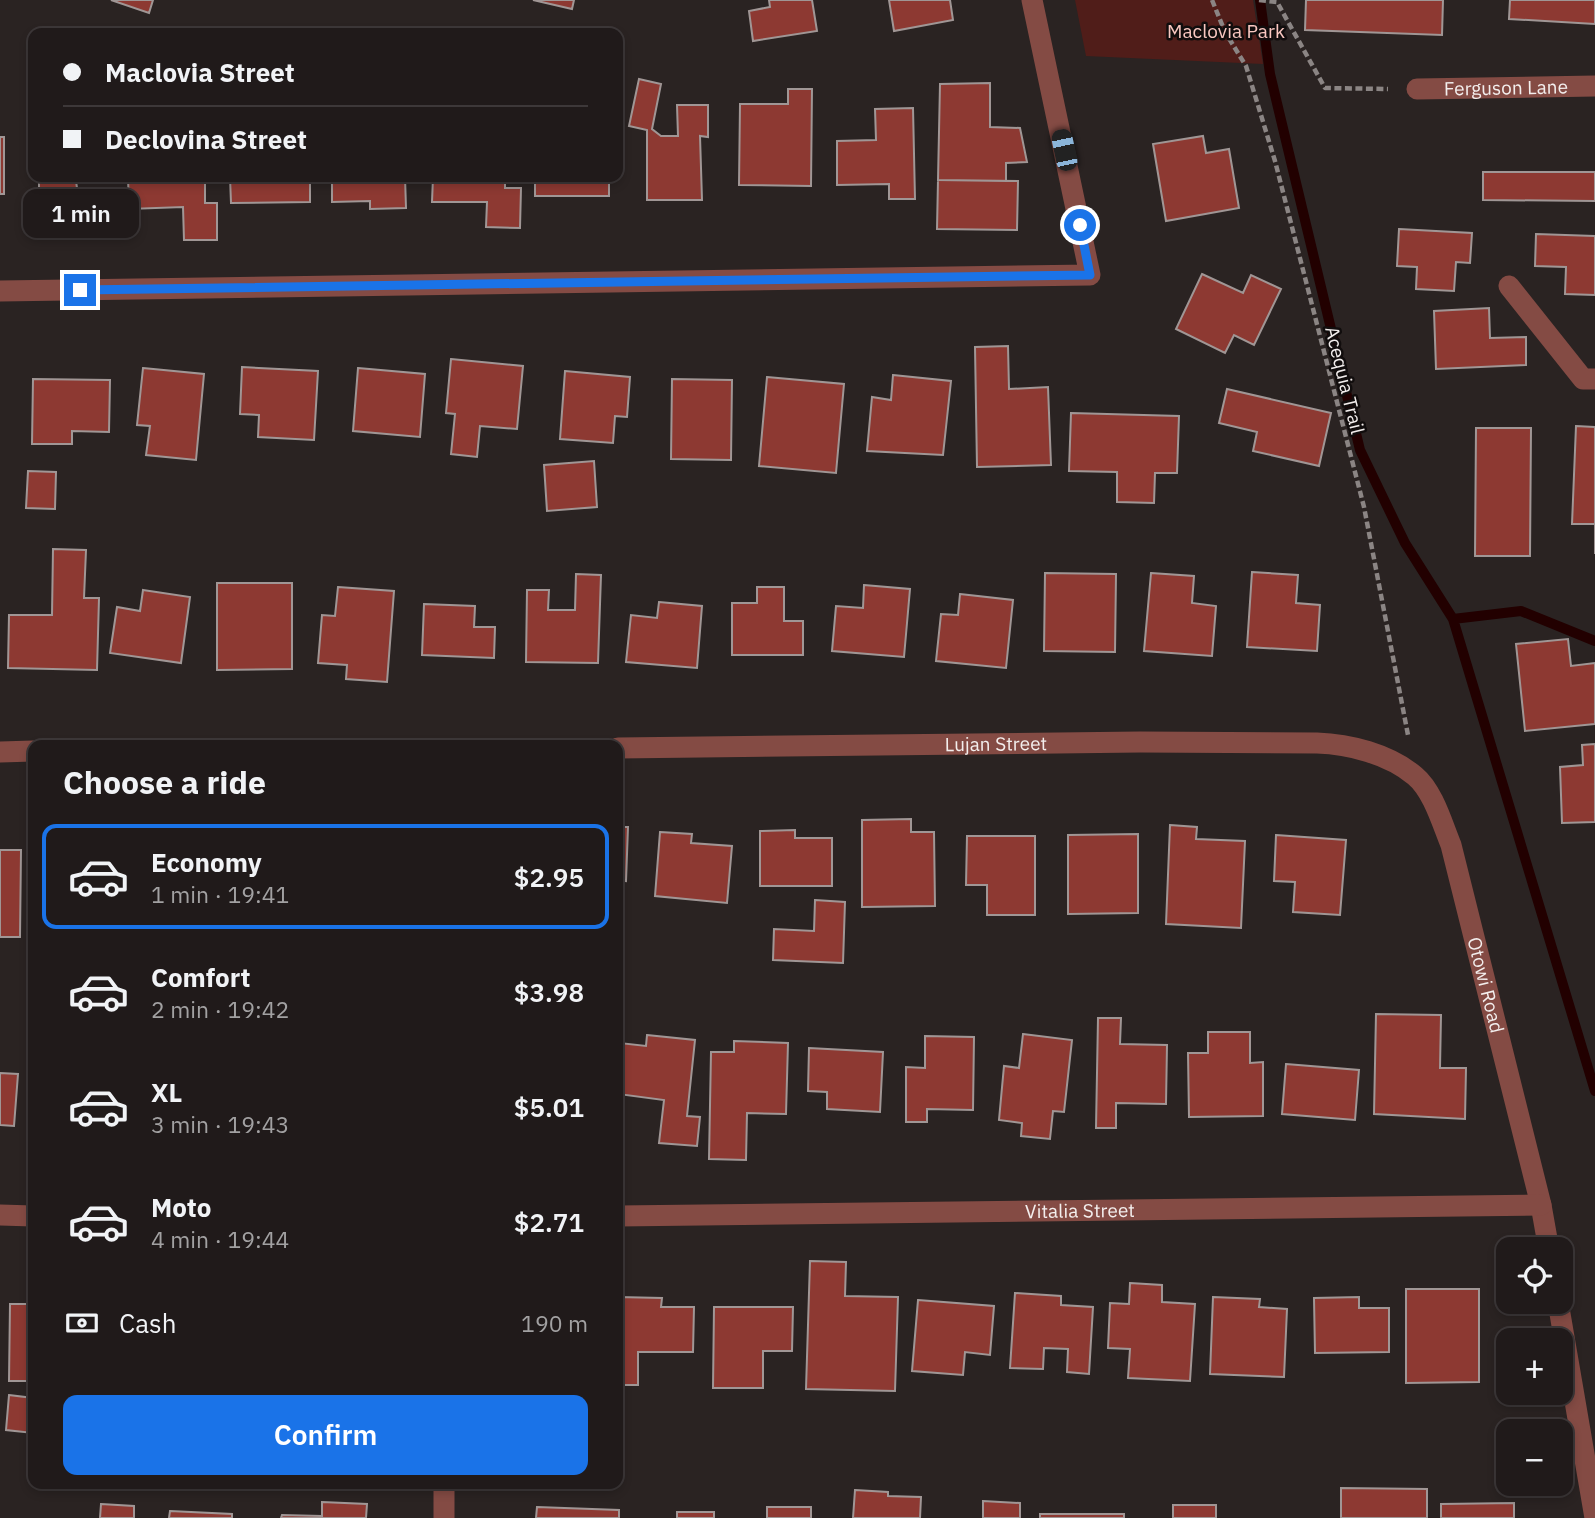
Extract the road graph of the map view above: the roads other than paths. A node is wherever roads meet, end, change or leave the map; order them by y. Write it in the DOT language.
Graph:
graph roads {
  1 [pos="1032,0"];
  2 [pos="1595,86"];
  3 [pos="1417,89"];
  4 [pos="1509,286"];
  5 [pos="0,291"];
  6 [pos="1595,379"];
  7 [pos="623,748"];
  8 [pos="28,751"];
  9 [pos="0,752"];
  10 [pos="1417,777"];
  11 [pos="1541,1205"];
  12 [pos="0,1215"];
  13 [pos="28,1216"];
  14 [pos="623,1216"];
  15 [pos="1547,1237"];
  16 [pos="1560,1314"];
  17 [pos="444,1489"];
  18 [pos="444,1518"];
  19 [pos="1595,1518"];
  1 -- 5 [label="street"];
  2 -- 3 [label="street, Ferguson Lane"];
  4 -- 6 [label="street"];
  7 -- 10 [label="street, Lujan Street"];
  8 -- 9 [label="street"];
  10 -- 11 [label="street, Otowi Road"];
  11 -- 14 [label="street, Vitalia Street"];
  11 -- 15 [label="street, Otowi Road"];
  12 -- 13 [label="street"];
  16 -- 19 [label="street"];
  17 -- 18 [label="street"];
}
